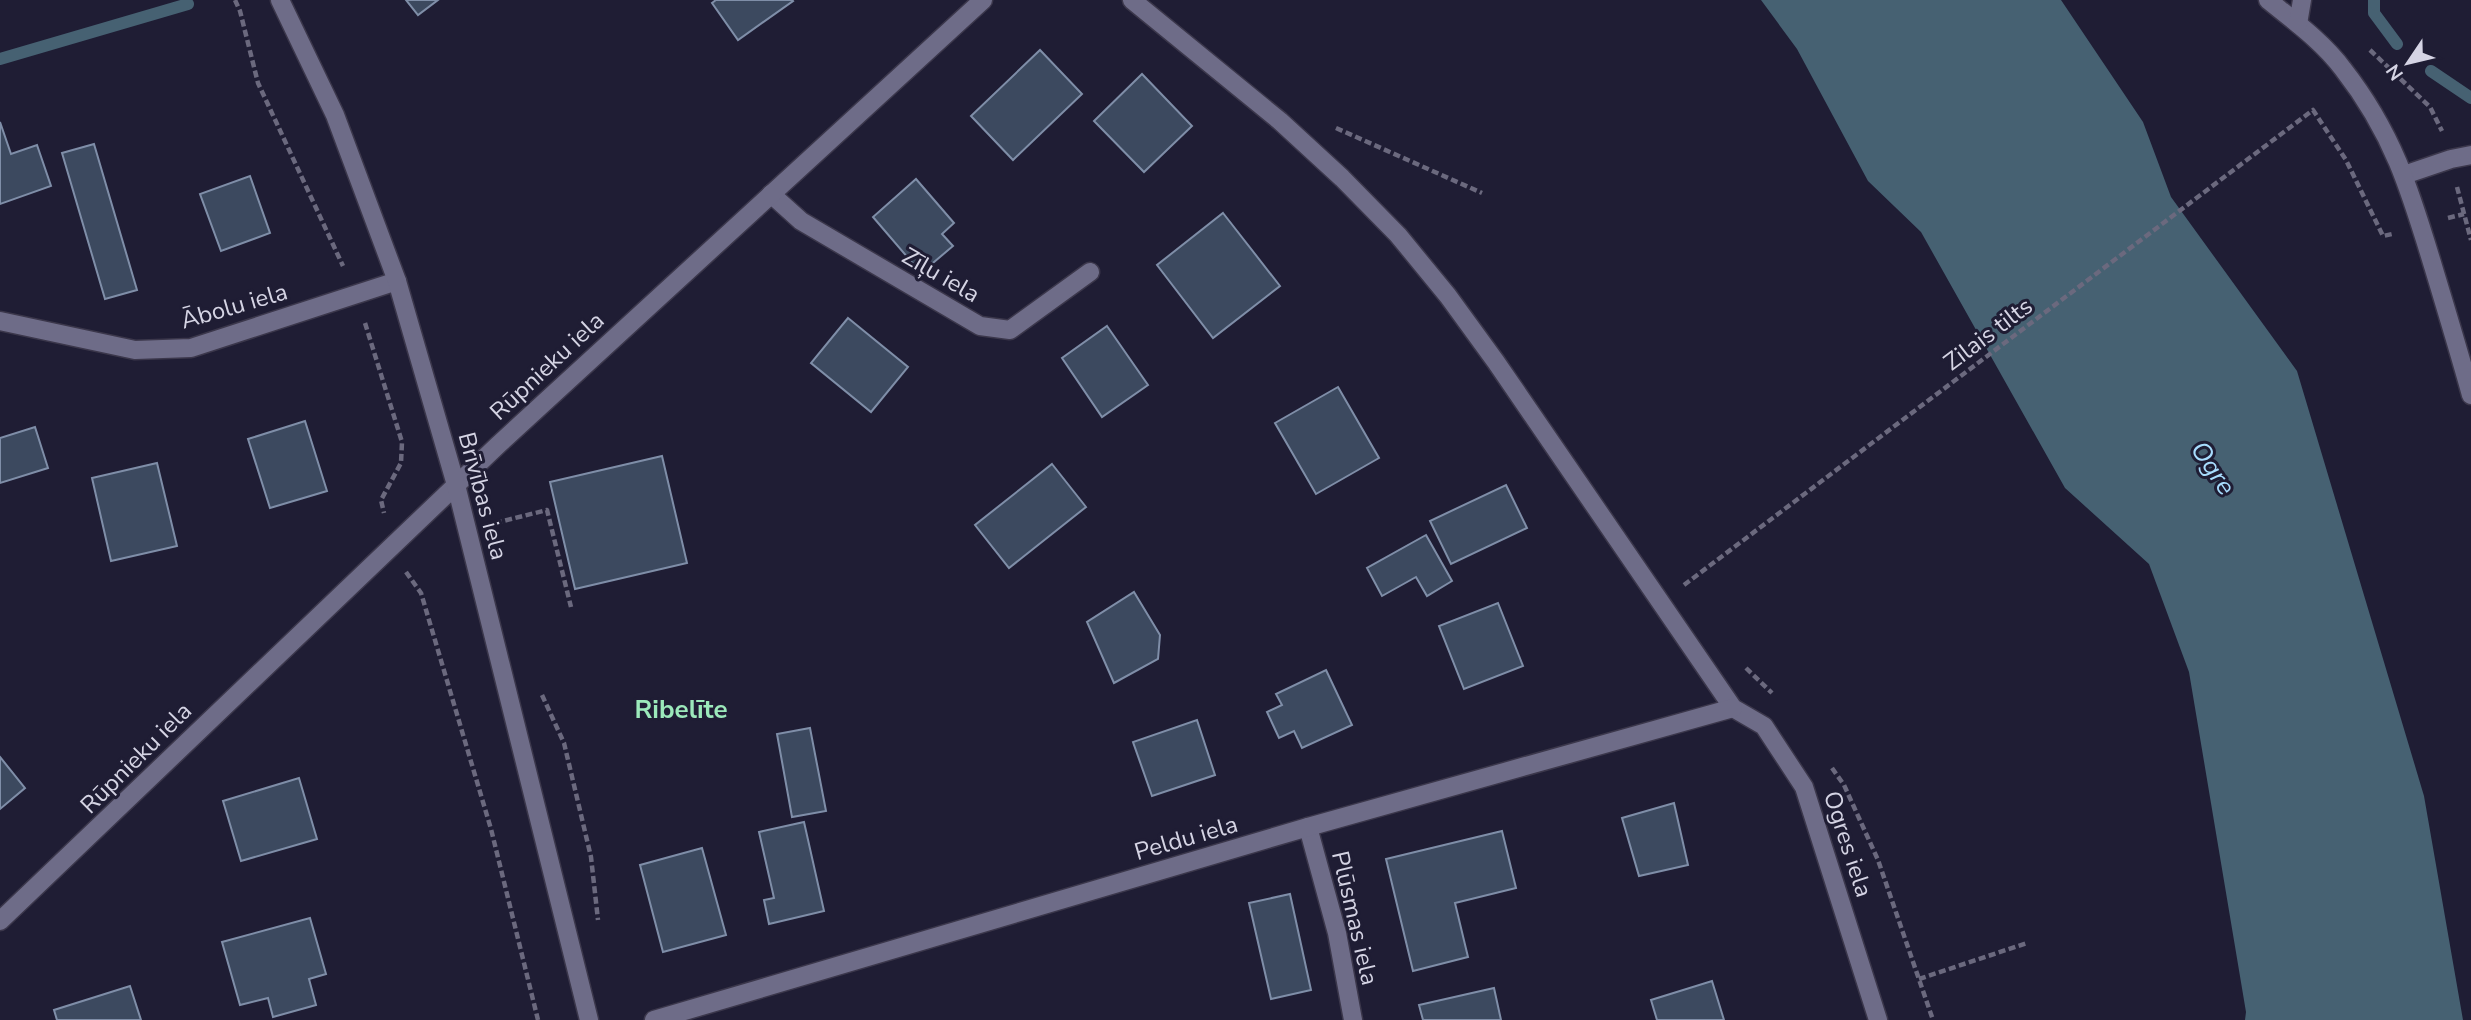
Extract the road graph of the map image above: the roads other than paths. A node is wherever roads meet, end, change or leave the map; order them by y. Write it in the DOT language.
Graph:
graph roads {
  1 [pos="280,0"];
  2 [pos="983,0"];
  3 [pos="1132,0"];
  4 [pos="2268,0"];
  5 [pos="2302,0"];
  6 [pos="2298,24"];
  7 [pos="2471,155"];
  8 [pos="2404,175"];
  9 [pos="771,194"];
  10 [pos="1090,272"];
  11 [pos="397,281"];
  12 [pos="0,321"];
  13 [pos="2471,394"];
  14 [pos="456,485"];
  15 [pos="1733,708"];
  16 [pos="1308,827"];
  17 [pos="0,921"];
  18 [pos="589,1020"];
  19 [pos="654,1020"];
  20 [pos="1353,1020"];
  21 [pos="1878,1020"];
  1 -- 11 [label="street, Brīvības iela"];
  2 -- 9 [label="street, Rūpnieku iela"];
  3 -- 15 [label="street"];
  4 -- 6 [label="street"];
  5 -- 6 [label="street"];
  6 -- 8 [label="street"];
  7 -- 8 [label="street"];
  8 -- 13 [label="street"];
  9 -- 10 [label="street, Zīļu iela"];
  9 -- 14 [label="street, Rūpnieku iela"];
  11 -- 12 [label="street, Ābolu iela"];
  11 -- 14 [label="street, Brīvības iela"];
  14 -- 17 [label="street, Rūpnieku iela"];
  14 -- 18 [label="street, Brīvības iela"];
  15 -- 16 [label="street, Peldu iela"];
  15 -- 21 [label="street, Ogres iela"];
  16 -- 19 [label="street, Peldu iela"];
  16 -- 20 [label="street, Plūsmas iela"];
}
